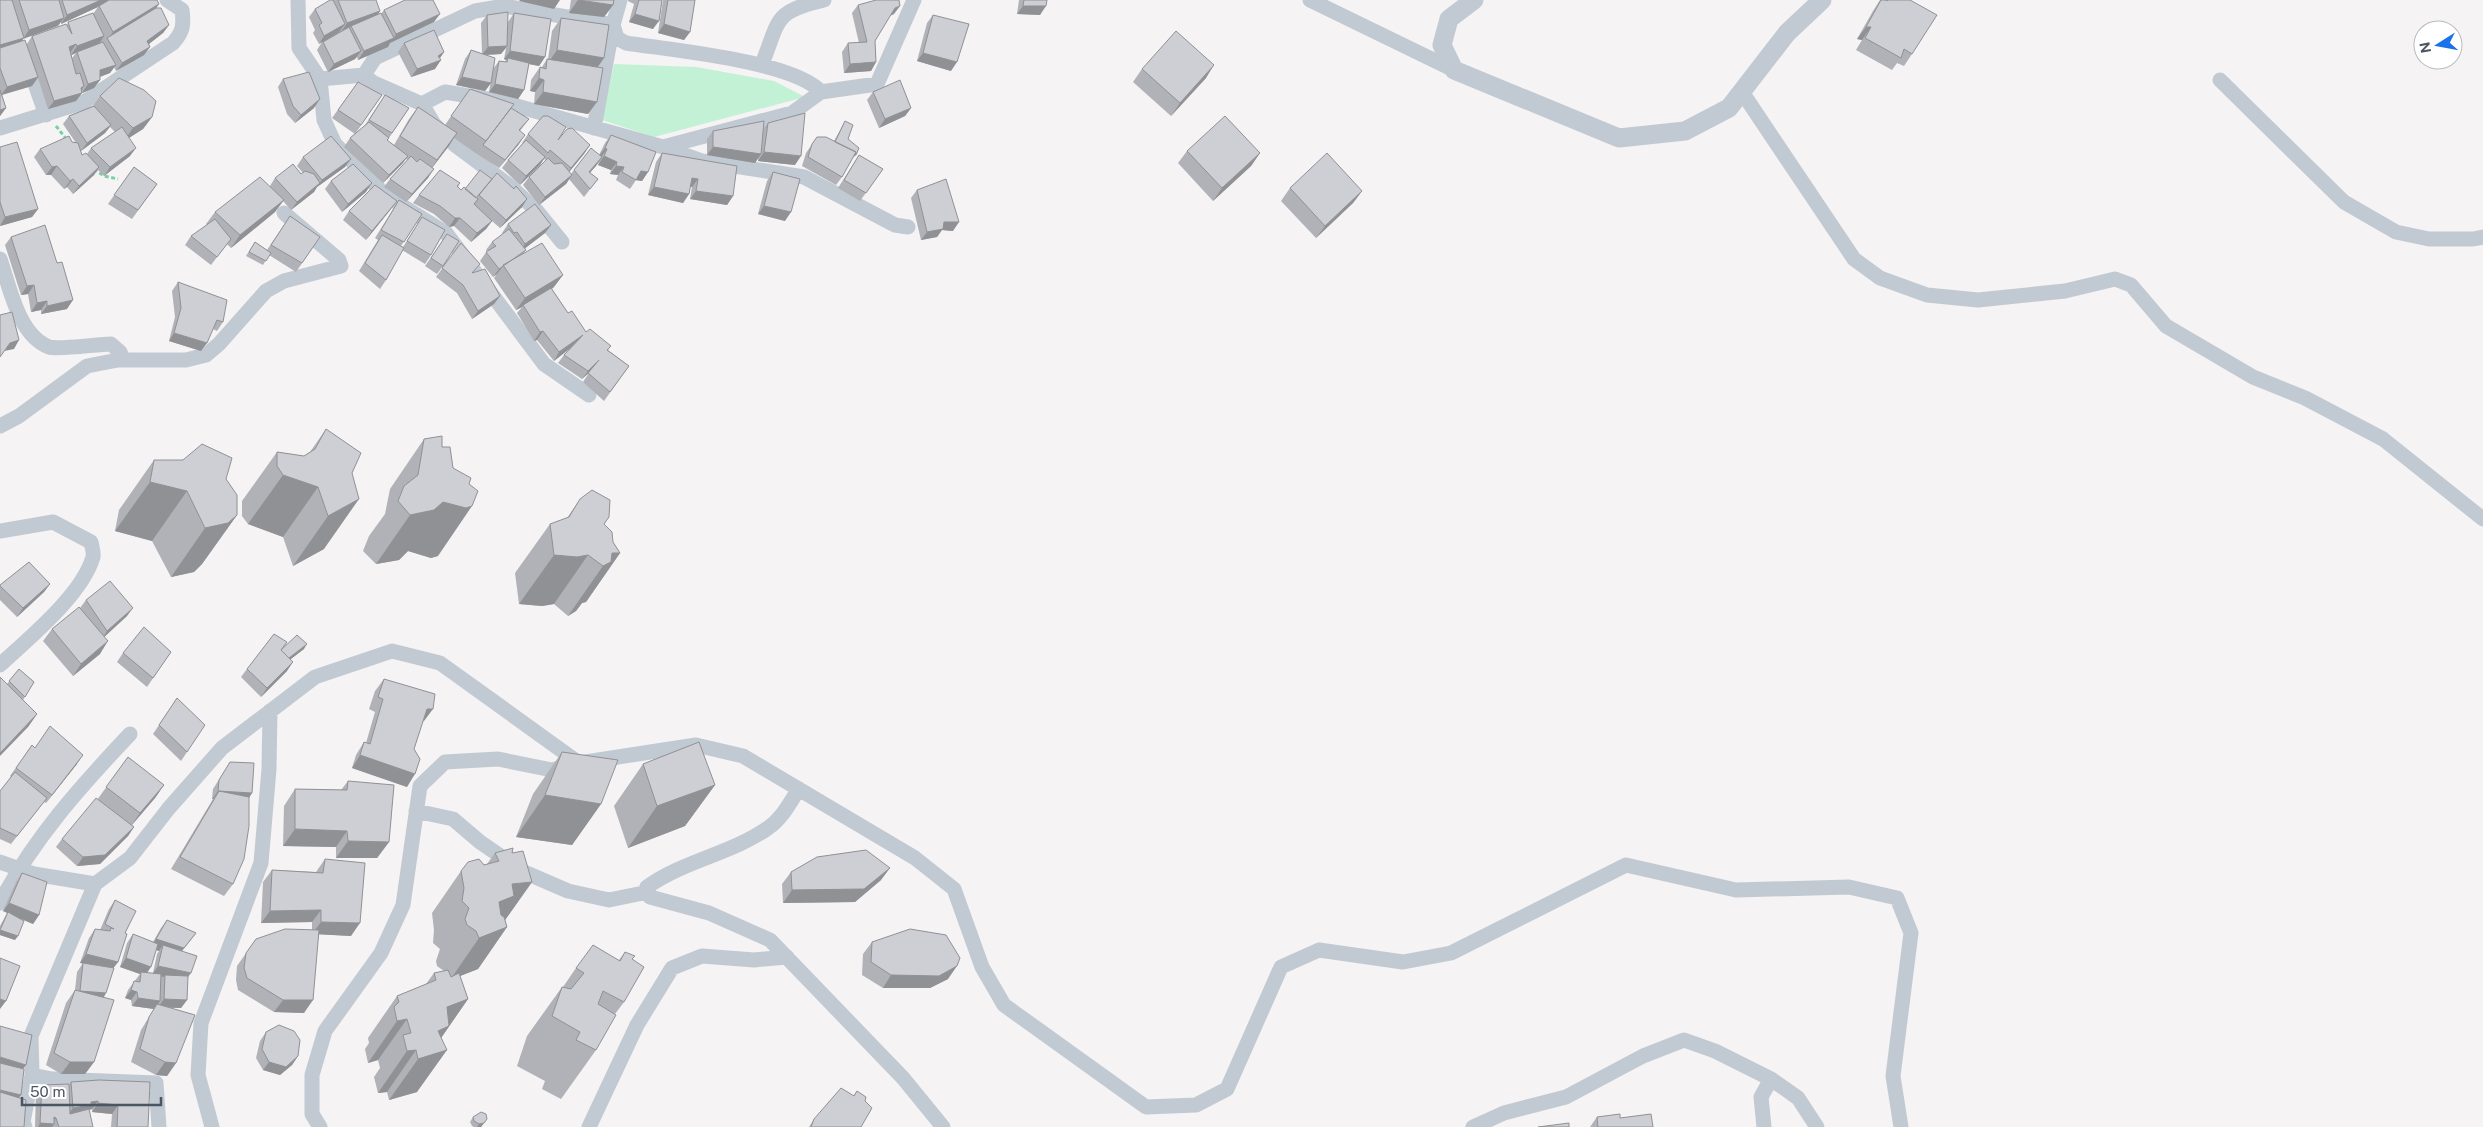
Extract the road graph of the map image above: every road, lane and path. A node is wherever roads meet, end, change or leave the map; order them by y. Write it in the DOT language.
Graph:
graph roads {
  1 [pos="167,0"];
  2 [pos="298,0"];
  3 [pos="620,0"];
  4 [pos="824,0"];
  5 [pos="914,0"];
  6 [pos="1310,0"];
  7 [pos="1474,0"];
  8 [pos="1822,0"];
  9 [pos="613,25"];
  10 [pos="24,53"];
  11 [pos="762,64"];
  12 [pos="1454,70"];
  13 [pos="364,75"];
  14 [pos="320,79"];
  15 [pos="2220,80"];
  16 [pos="821,92"];
  17 [pos="1742,92"];
  18 [pos="422,104"];
  19 [pos="46,115"];
  20 [pos="0,128"];
  21 [pos="594,128"];
  22 [pos="73,148"];
  23 [pos="663,148"];
  24 [pos="91,168"];
  25 [pos="118,179"];
  26 [pos="284,213"];
  27 [pos="908,227"];
  28 [pos="2483,237"];
  29 [pos="562,242"];
  30 [pos="0,259"];
  31 [pos="124,360"];
  32 [pos="590,395"];
  33 [pos="0,426"];
  34 [pos="2483,519"];
  35 [pos="0,531"];
  36 [pos="0,665"];
  37 [pos="270,711"];
  38 [pos="130,734"];
  39 [pos="579,763"];
  40 [pos="799,789"];
  41 [pos="416,811"];
  42 [pos="0,862"];
  43 [pos="18,869"];
  44 [pos="95,884"];
  45 [pos="648,892"];
  46 [pos="0,903"];
  47 [pos="787,957"];
  48 [pos="16,1031"];
  49 [pos="31,1036"];
  50 [pos="32,1075"];
  51 [pos="1771,1079"];
  52 [pos="25,1127"];
  53 [pos="159,1127"];
  54 [pos="212,1127"];
  55 [pos="320,1127"];
  56 [pos="589,1127"];
  57 [pos="943,1127"];
  58 [pos="1473,1127"];
  59 [pos="1764,1127"];
  60 [pos="1817,1127"];
  61 [pos="1901,1127"];
  1 -- 19 [label="street"];
  2 -- 14 [label="street"];
  3 -- 9 [label="street"];
  4 -- 11 [label="street"];
  5 -- 16 [label="street"];
  6 -- 12 [label="street"];
  7 -- 12 [label="street"];
  8 -- 17 [label="street"];
  9 -- 11 [label="street"];
  9 -- 13 [label="street"];
  9 -- 21 [label="street"];
  10 -- 19 [label="street"];
  11 -- 16 [label="street"];
  12 -- 17 [label="street"];
  13 -- 14 [label="street"];
  13 -- 18 [label="street"];
  14 -- 32 [label="street"];
  15 -- 28 [label="street"];
  16 -- 23 [label="street"];
  17 -- 34 [label="street"];
  18 -- 21 [label="street"];
  18 -- 29 [label="street"];
  19 -- 20 [label="street"];
  19 -- 22 [label="path"];
  21 -- 23 [label="street"];
  23 -- 27 [label="street"];
  24 -- 25 [label="path"];
  26 -- 31 [label="street"];
  30 -- 31 [label="street"];
  31 -- 33 [label="street"];
  35 -- 36 [label="street"];
  37 -- 39 [label="street"];
  37 -- 44 [label="street"];
  37 -- 54 [label="street"];
  38 -- 43 [label="street"];
  39 -- 40 [label="street"];
  39 -- 41 [label="street"];
  40 -- 45 [label="street"];
  40 -- 61 [label="street"];
  41 -- 45 [label="street"];
  41 -- 55 [label="street"];
  42 -- 43 [label="street"];
  43 -- 44 [label="street"];
  43 -- 46 [label="street"];
  44 -- 49 [label="street"];
  45 -- 47 [label="street"];
  47 -- 56 [label="street"];
  47 -- 57 [label="street"];
  48 -- 49 [label="street"];
  49 -- 50 [label="street"];
  50 -- 52 [label="street"];
  50 -- 53 [label="street"];
  51 -- 58 [label="street"];
  51 -- 59 [label="street"];
  51 -- 60 [label="street"];
}
